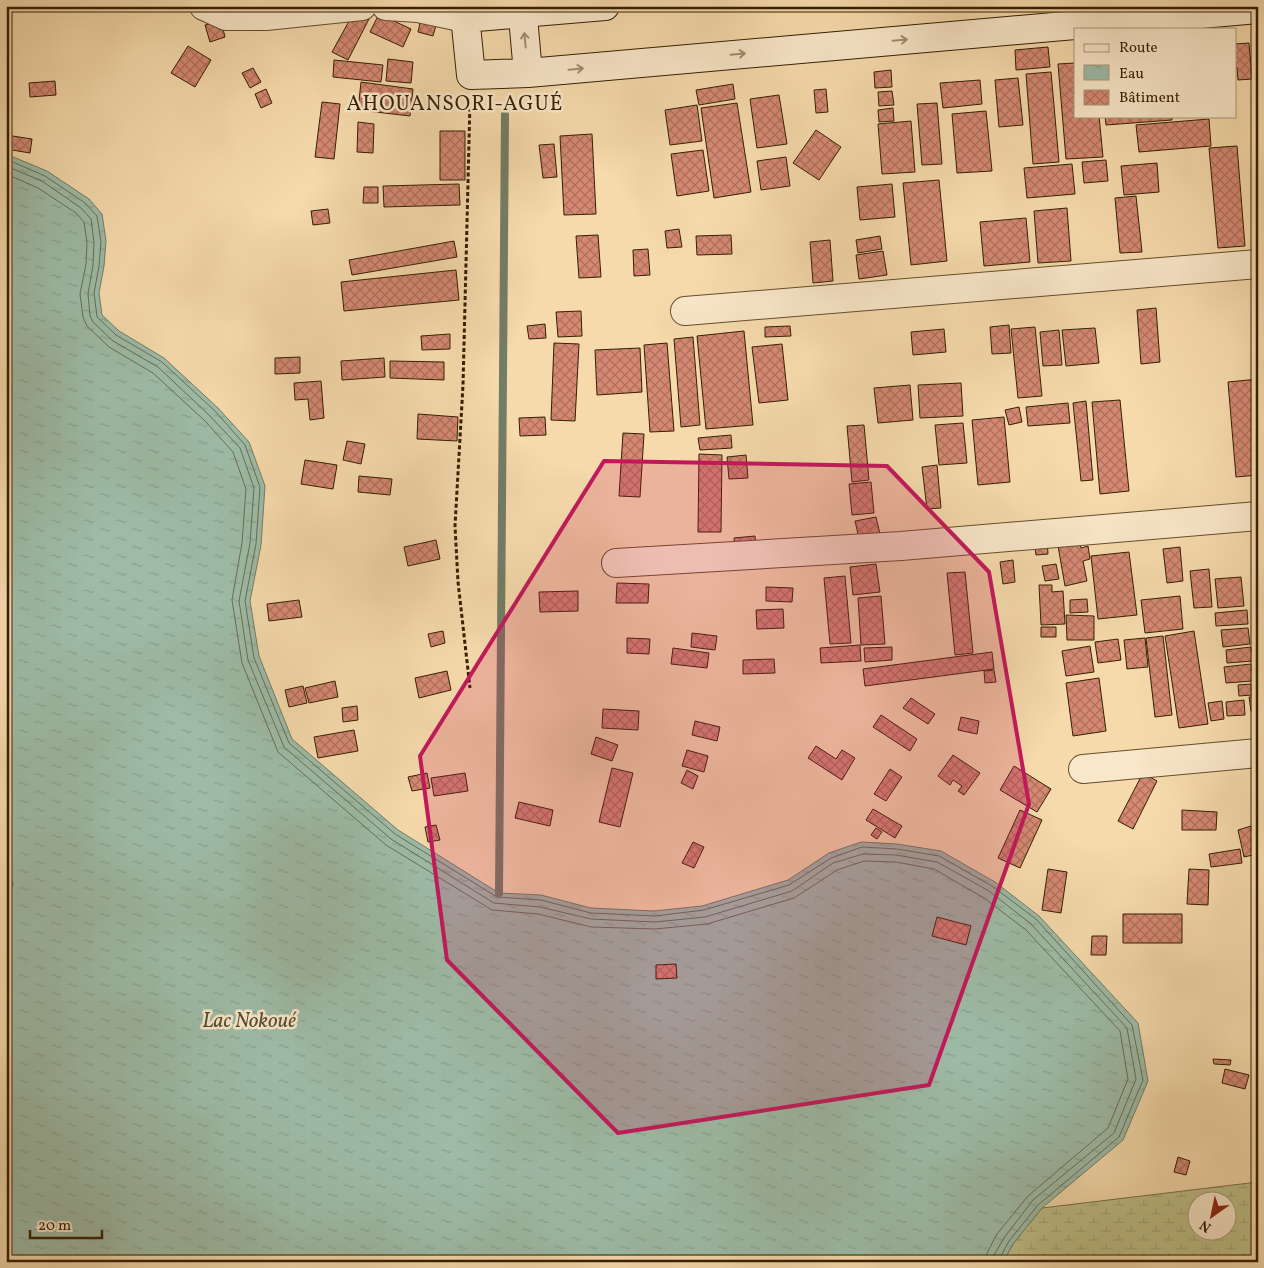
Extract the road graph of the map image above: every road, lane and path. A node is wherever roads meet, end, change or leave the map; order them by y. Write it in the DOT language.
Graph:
graph roads {
  1 [pos="204,6"];
  2 [pos="362,6"];
  3 [pos="386,6"];
  4 [pos="605,6"];
  5 [pos="1254,8"];
  6 [pos="519,11"];
  7 [pos="466,14"];
  8 [pos="521,73"];
  9 [pos="470,75"];
  10 [pos="1258,264"];
  11 [pos="685,311"];
  12 [pos="1258,516"];
  13 [pos="616,563"];
  14 [pos="470,688"];
  15 [pos="1258,753"];
  16 [pos="1083,769"];
  1 -- 2 [label="street"];
  3 -- 7 [label="street"];
  4 -- 6 [label="street"];
  8 -- 5 [label="street, one-way"];
  6 -- 7 [label="street"];
  8 -- 6 [label="street, one-way"];
  7 -- 9 [label="street"];
  8 -- 9 [label="street"];
  9 -- 14 [label="path"];
  10 -- 11 [label="street"];
  12 -- 13 [label="street"];
  15 -- 16 [label="street"];
}
